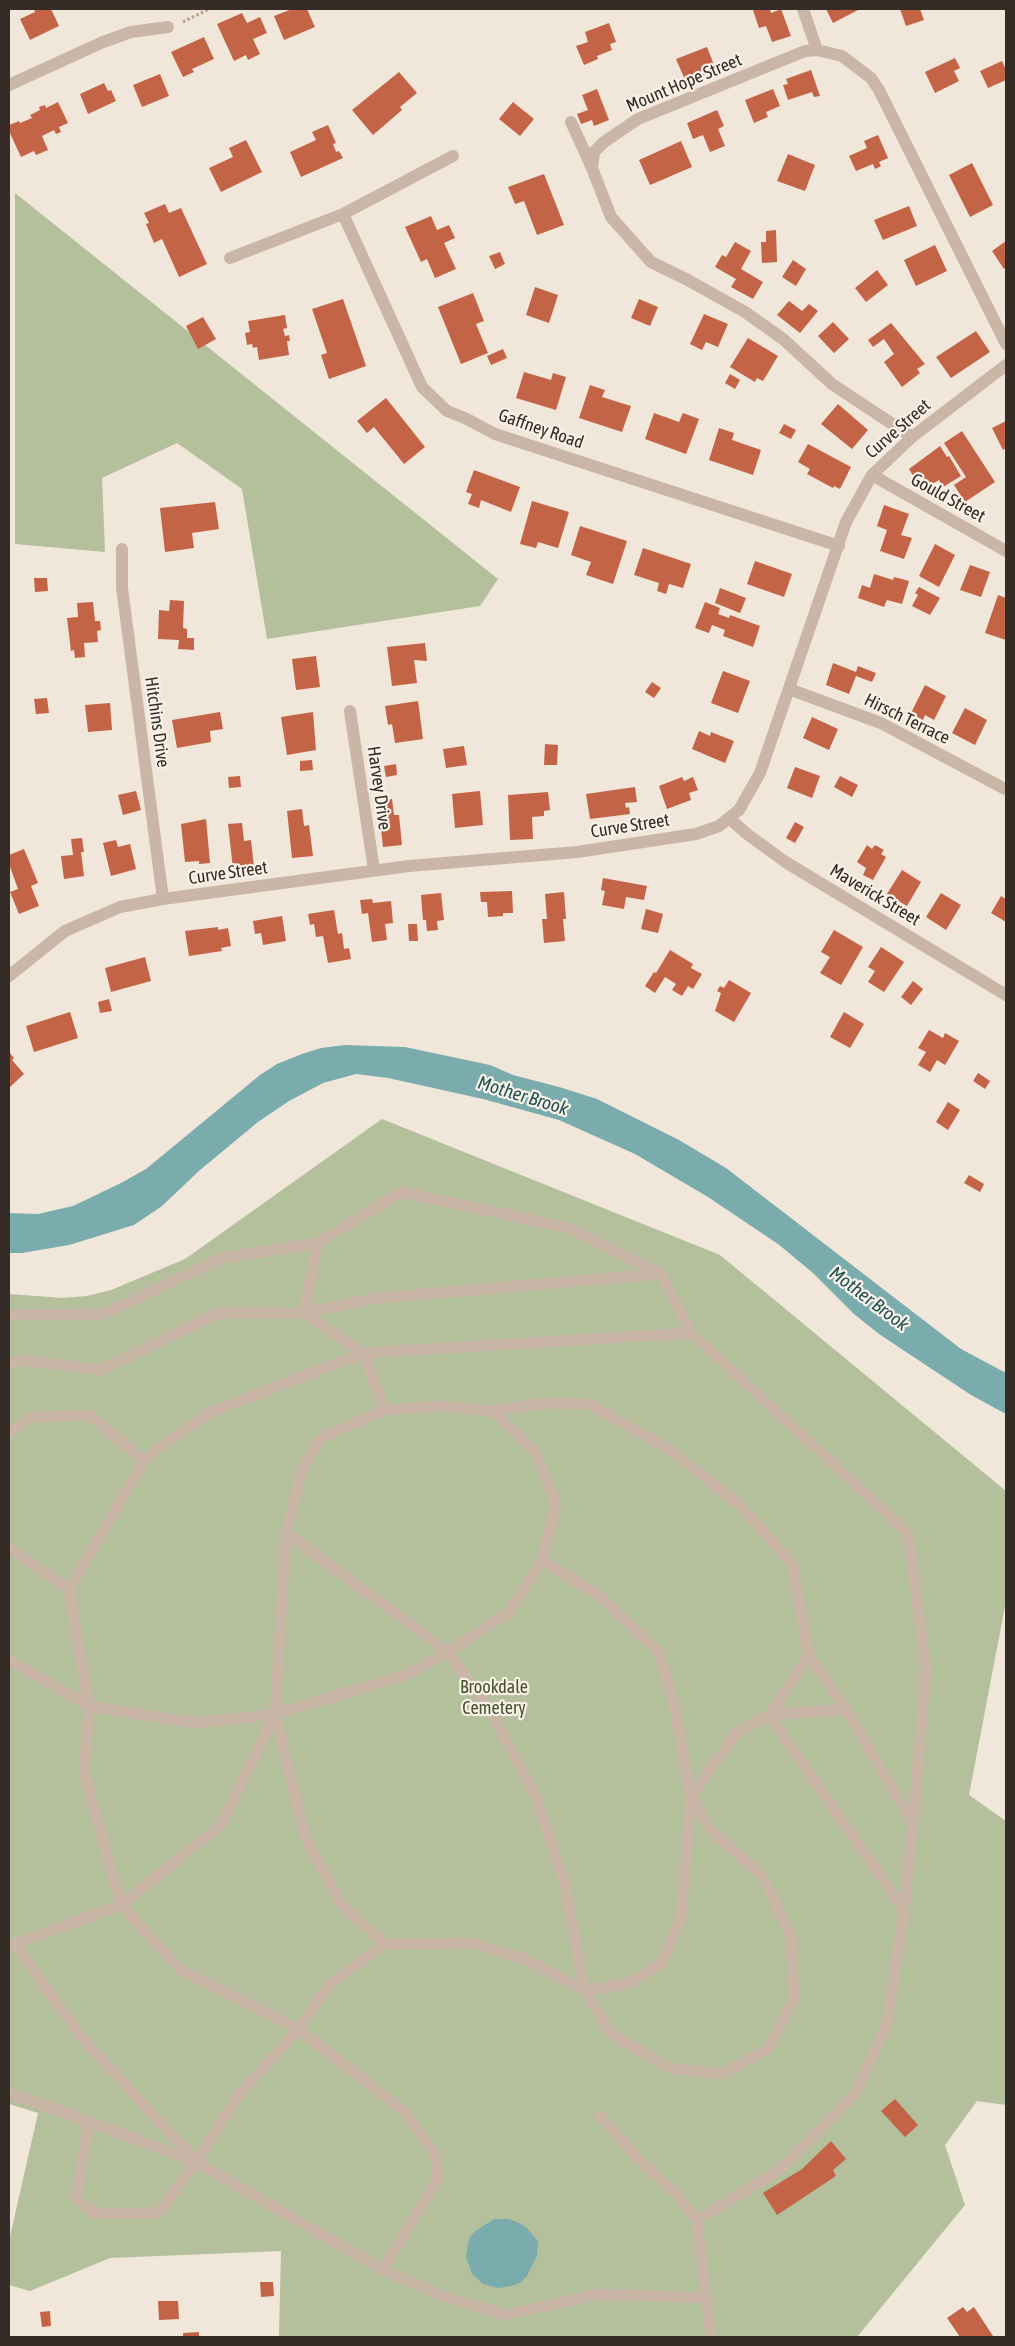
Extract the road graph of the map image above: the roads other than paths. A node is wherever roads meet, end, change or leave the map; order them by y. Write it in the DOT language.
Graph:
graph roads {
  1 [pos="803,9"];
  2 [pos="168,27"];
  3 [pos="818,50"];
  4 [pos="9,86"];
  5 [pos="571,122"];
  6 [pos="453,156"];
  7 [pos="592,168"];
  8 [pos="343,214"];
  9 [pos="230,258"];
  10 [pos="1006,344"];
  11 [pos="1006,366"];
  12 [pos="912,437"];
  13 [pos="872,475"];
  14 [pos="839,546"];
  15 [pos="122,549"];
  16 [pos="1006,551"];
  17 [pos="789,689"];
  18 [pos="350,711"];
  19 [pos="1005,788"];
  20 [pos="730,819"];
  21 [pos="374,870"];
  22 [pos="163,899"];
  23 [pos="9,976"];
  24 [pos="1006,995"];
  25 [pos="317,1242"];
  26 [pos="662,1274"];
  27 [pos="304,1313"];
  28 [pos="9,1315"];
  29 [pos="692,1333"];
  30 [pos="363,1353"];
  31 [pos="9,1364"];
  32 [pos="385,1410"];
  33 [pos="493,1411"];
  34 [pos="9,1434"];
  35 [pos="144,1461"];
  36 [pos="286,1533"];
  37 [pos="9,1548"];
  38 [pos="542,1560"];
  39 [pos="69,1589"];
  40 [pos="448,1652"];
  41 [pos="810,1656"];
  42 [pos="9,1660"];
  43 [pos="89,1706"];
  44 [pos="846,1709"];
  45 [pos="275,1714"];
  46 [pos="769,1715"];
  47 [pos="691,1796"];
  48 [pos="913,1824"];
  49 [pos="122,1905"];
  50 [pos="904,1910"];
  51 [pos="12,1944"];
  52 [pos="385,1944"];
  53 [pos="584,1990"];
  54 [pos="298,2029"];
  55 [pos="9,2094"];
  56 [pos="600,2116"];
  57 [pos="88,2121"];
  58 [pos="196,2162"];
  59 [pos="697,2220"];
  60 [pos="383,2270"];
  61 [pos="706,2298"];
  62 [pos="711,2337"];
  1 -- 3 [label="street"];
  2 -- 4 [label="street"];
  3 -- 7 [label="street, Mount Hope Street"];
  3 -- 10 [label="street, Mount Hope Street"];
  5 -- 7 [label="street"];
  6 -- 8 [label="street"];
  7 -- 12 [label="street"];
  8 -- 9 [label="street"];
  8 -- 14 [label="street, Gaffney Road"];
  11 -- 12 [label="street, Curve Street"];
  12 -- 13 [label="street, Curve Street"];
  13 -- 14 [label="street, Curve Street"];
  13 -- 16 [label="street, Gould Street"];
  14 -- 17 [label="street, Curve Street"];
  15 -- 22 [label="street, Hitchins Drive"];
  17 -- 19 [label="street, Hirsch Terrace"];
  17 -- 20 [label="street, Curve Street"];
  18 -- 21 [label="street, Harvey Drive"];
  20 -- 21 [label="street, Curve Street"];
  20 -- 24 [label="street, Maverick Street"];
  21 -- 22 [label="street, Curve Street"];
  22 -- 23 [label="street, Curve Street"];
  25 -- 26 [label="lane"];
  25 -- 27 [label="lane"];
  25 -- 28 [label="lane"];
  26 -- 27 [label="lane"];
  26 -- 29 [label="lane"];
  27 -- 30 [label="lane"];
  27 -- 31 [label="lane"];
  29 -- 30 [label="lane"];
  29 -- 48 [label="lane"];
  30 -- 32 [label="lane"];
  30 -- 35 [label="lane"];
  32 -- 33 [label="lane"];
  32 -- 36 [label="lane"];
  33 -- 38 [label="lane"];
  33 -- 41 [label="lane"];
  34 -- 35 [label="lane"];
  35 -- 39 [label="lane"];
  36 -- 40 [label="lane"];
  36 -- 45 [label="lane"];
  37 -- 39 [label="lane"];
  38 -- 40 [label="lane"];
  38 -- 47 [label="lane"];
  39 -- 43 [label="lane"];
  40 -- 45 [label="lane"];
  40 -- 53 [label="lane"];
  41 -- 44 [label="lane"];
  41 -- 46 [label="lane"];
  42 -- 43 [label="lane"];
  43 -- 45 [label="lane"];
  43 -- 49 [label="lane"];
  44 -- 46 [label="lane"];
  44 -- 48 [label="lane"];
  45 -- 49 [label="lane"];
  45 -- 52 [label="lane"];
  46 -- 47 [label="lane"];
  46 -- 50 [label="lane"];
  47 -- 53 [label="lane"];
  47 -- 53 [label="lane"];
  48 -- 50 [label="lane"];
  49 -- 51 [label="lane"];
  49 -- 54 [label="lane"];
  50 -- 59 [label="lane"];
  51 -- 58 [label="lane"];
  52 -- 53 [label="lane"];
  52 -- 54 [label="lane"];
  54 -- 58 [label="lane"];
  54 -- 60 [label="lane"];
  55 -- 57 [label="lane"];
  56 -- 59 [label="lane"];
  57 -- 58 [label="lane"];
  57 -- 58 [label="lane"];
  58 -- 60 [label="lane"];
  59 -- 61 [label="lane"];
  60 -- 61 [label="lane"];
  61 -- 62 [label="lane"];
}
